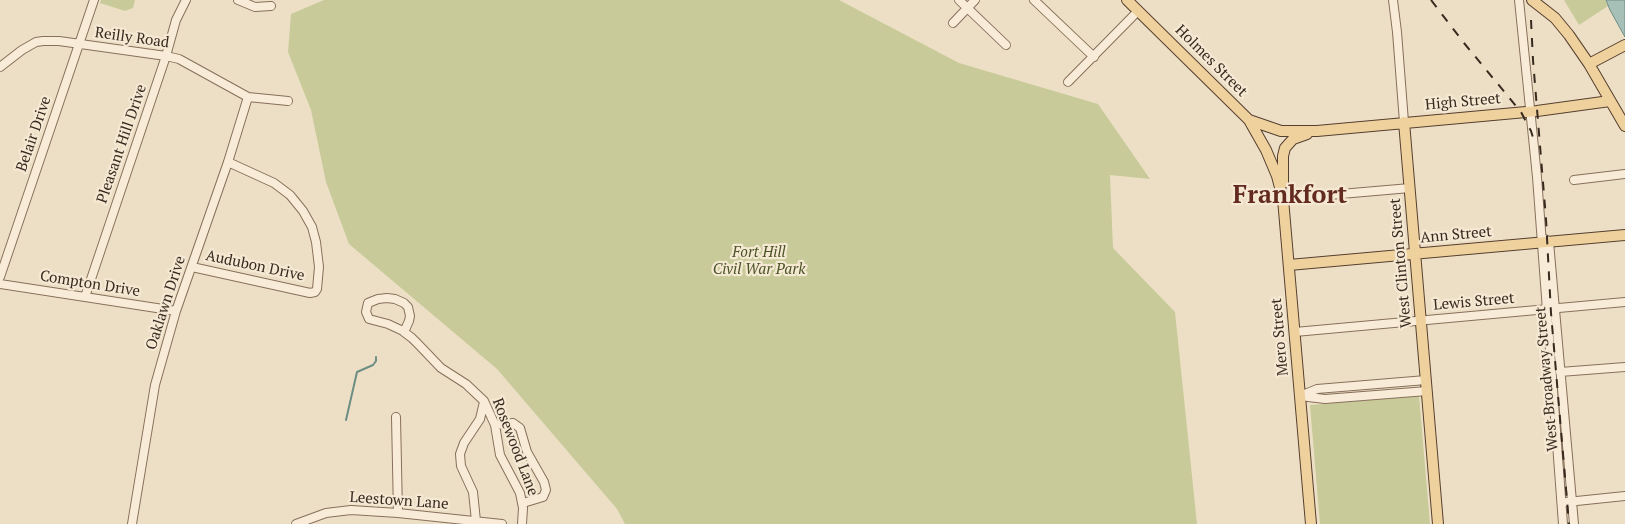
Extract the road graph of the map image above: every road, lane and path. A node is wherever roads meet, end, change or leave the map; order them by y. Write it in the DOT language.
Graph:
graph roads {
  1 [pos="94,0"];
  2 [pos="186,0"];
  3 [pos="238,0"];
  4 [pos="959,0"];
  5 [pos="974,0"];
  6 [pos="1034,0"];
  7 [pos="1127,0"];
  8 [pos="1393,0"];
  9 [pos="1520,0"];
  10 [pos="1532,0"];
  11 [pos="271,6"];
  12 [pos="967,8"];
  13 [pos="1138,11"];
  14 [pos="953,23"];
  15 [pos="79,44"];
  16 [pos="1006,45"];
  17 [pos="1625,45"];
  18 [pos="166,56"];
  19 [pos="1094,57"];
  20 [pos="1589,64"];
  21 [pos="0,67"];
  22 [pos="1068,82"];
  23 [pos="248,96"];
  24 [pos="288,101"];
  25 [pos="1610,101"];
  26 [pos="1530,111"];
  27 [pos="1248,120"];
  28 [pos="1404,122"];
  29 [pos="1625,126"];
  30 [pos="1317,131"];
  31 [pos="1266,150"];
  32 [pos="228,162"];
  33 [pos="1625,174"];
  34 [pos="1574,180"];
  35 [pos="1410,188"];
  36 [pos="1283,199"];
  37 [pos="1625,235"];
  38 [pos="1544,240"];
  39 [pos="1415,254"];
  40 [pos="1289,265"];
  41 [pos="192,267"];
  42 [pos="0,277"];
  43 [pos="0,284"];
  44 [pos="85,296"];
  45 [pos="1625,302"];
  46 [pos="1551,309"];
  47 [pos="176,311"];
  48 [pos="1421,320"];
  49 [pos="404,332"];
  50 [pos="1295,332"];
  51 [pos="1625,366"];
  52 [pos="1560,372"];
  53 [pos="1427,386"];
  54 [pos="1300,396"];
  55 [pos="484,400"];
  56 [pos="481,414"];
  57 [pos="490,416"];
  58 [pos="396,417"];
  59 [pos="495,425"];
  60 [pos="1566,437"];
  61 [pos="1556,438"];
  62 [pos="1625,496"];
  63 [pos="1572,501"];
  64 [pos="1561,502"];
  65 [pos="522,503"];
  66 [pos="398,513"];
  67 [pos="317,520"];
  68 [pos="476,521"];
  69 [pos="132,524"];
  70 [pos="296,524"];
  71 [pos="498,524"];
  72 [pos="502,524"];
  73 [pos="522,524"];
  74 [pos="1311,524"];
  75 [pos="1438,524"];
  76 [pos="1563,524"];
  77 [pos="1574,524"];
  1 -- 15 [label="street, Belair Drive"];
  2 -- 18 [label="street, Pleasant Hill Drive"];
  3 -- 11 [label="street"];
  4 -- 12 [label="street"];
  5 -- 12 [label="street"];
  6 -- 19 [label="street"];
  7 -- 13 [label="main road, Holmes Street"];
  8 -- 28 [label="street, West Clinton Street"];
  9 -- 26 [label="street, West Broadway Street"];
  10 -- 20 [label="main road"];
  12 -- 14 [label="street"];
  12 -- 16 [label="street"];
  13 -- 19 [label="street"];
  13 -- 27 [label="main road, Holmes Street"];
  15 -- 18 [label="street, Reilly Road"];
  15 -- 21 [label="street, Reilly Road"];
  15 -- 42 [label="street, Belair Drive"];
  17 -- 20 [label="main road"];
  18 -- 23 [label="street, Reilly Road"];
  18 -- 44 [label="street, Pleasant Hill Drive"];
  19 -- 22 [label="street"];
  20 -- 25 [label="main road"];
  23 -- 24 [label="street, Reilly Road"];
  23 -- 32 [label="street, Oaklawn Drive"];
  25 -- 26 [label="main road, High Street"];
  25 -- 29 [label="main road"];
  26 -- 28 [label="main road, High Street"];
  26 -- 38 [label="street, West Broadway Street"];
  27 -- 30 [label="main road, High Street"];
  27 -- 31 [label="main road, Holmes Street"];
  28 -- 30 [label="main road, High Street"];
  28 -- 35 [label="main road, West Clinton Street"];
  30 -- 36 [label="main road, High Street"];
  31 -- 36 [label="main road, Mero Street"];
  32 -- 41 [label="street, Oaklawn Drive"];
  32 -- 41 [label="street, Audubon Drive"];
  33 -- 34 [label="street"];
  35 -- 36 [label="street"];
  35 -- 39 [label="main road, West Clinton Street"];
  36 -- 40 [label="main road, Mero Street"];
  37 -- 38 [label="main road, Ann Street"];
  38 -- 39 [label="main road, Ann Street"];
  38 -- 46 [label="street, West Broadway Street"];
  39 -- 40 [label="main road, Ann Street"];
  39 -- 48 [label="main road, West Clinton Street"];
  40 -- 50 [label="main road, Mero Street"];
  41 -- 47 [label="street, Oaklawn Drive"];
  43 -- 44 [label="street, Compton Drive"];
  44 -- 47 [label="street, Compton Drive"];
  45 -- 46 [label="street, Lewis Street"];
  46 -- 48 [label="street, Lewis Street"];
  46 -- 52 [label="street, West Broadway Street"];
  46 -- 61 [label="street, West Broadway Street"];
  47 -- 69 [label="street, Oaklawn Drive"];
  48 -- 50 [label="street, Lewis Street"];
  48 -- 53 [label="main road, West Clinton Street"];
  49 -- 49 [label="street, Rosewood Lane"];
  49 -- 55 [label="street, Rosewood Lane"];
  50 -- 54 [label="main road, Mero Street"];
  51 -- 52 [label="street"];
  52 -- 60 [label="street, West Broadway Street"];
  53 -- 54 [label="street"];
  53 -- 75 [label="main road, West Clinton Street"];
  54 -- 74 [label="main road, Mero Street"];
  55 -- 56 [label="street"];
  55 -- 57 [label="street, Rosewood Lane"];
  56 -- 57 [label="street"];
  56 -- 68 [label="street"];
  57 -- 59 [label="street, Rosewood Lane"];
  58 -- 66 [label="street"];
  59 -- 65 [label="street, Rosewood Lane"];
  59 -- 65 [label="street"];
  60 -- 61 [label="street"];
  60 -- 63 [label="street, West Broadway Street"];
  61 -- 64 [label="street, West Broadway Street"];
  62 -- 63 [label="street"];
  63 -- 64 [label="street"];
  63 -- 77 [label="street, West Broadway Street"];
  64 -- 76 [label="street, West Broadway Street"];
  65 -- 73 [label="street, Rosewood Lane"];
  66 -- 67 [label="street, Leestown Lane"];
  66 -- 68 [label="street, Leestown Lane"];
  67 -- 70 [label="street, Leestown Lane"];
  68 -- 71 [label="street, Leestown Lane"];
  71 -- 72 [label="street, Leestown Lane"];
}
